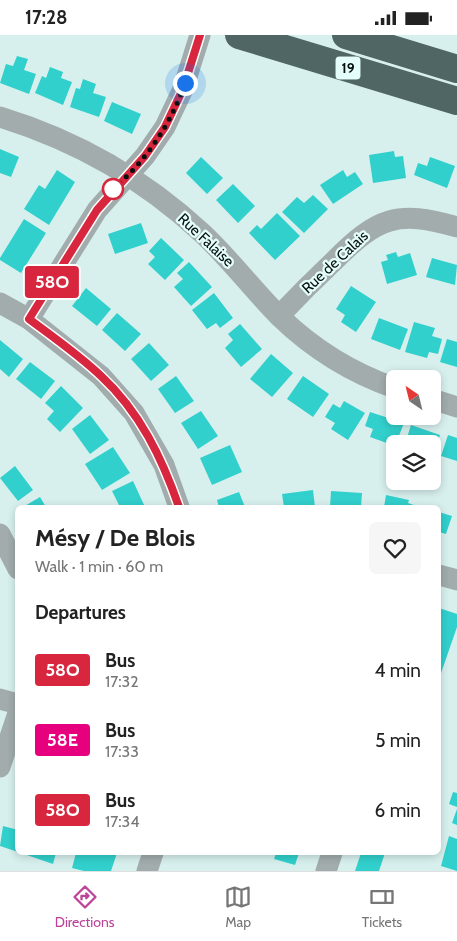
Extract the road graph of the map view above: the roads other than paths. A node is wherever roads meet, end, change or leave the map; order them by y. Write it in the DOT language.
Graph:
graph roads {
  1 [pos="200,35"];
  2 [pos="239,35"];
  3 [pos="346,35"];
  4 [pos="457,69"];
  5 [pos="457,101"];
  6 [pos="0,117"];
  7 [pos="127,175"];
  8 [pos="457,227"];
  9 [pos="0,303"];
  10 [pos="279,316"];
  11 [pos="29,319"];
  12 [pos="386,384"];
  13 [pos="441,402"];
  14 [pos="457,407"];
  15 [pos="178,505"];
  16 [pos="0,534"];
  17 [pos="15,563"];
  18 [pos="441,576"];
  19 [pos="457,580"];
  20 [pos="0,699"];
  21 [pos="15,704"];
  22 [pos="15,722"];
  23 [pos="0,767"];
  24 [pos="152,855"];
  25 [pos="331,855"];
  26 [pos="147,871"];
  27 [pos="326,871"];
  1 -- 7 [label="street"];
  2 -- 5 [label="highway, 19"];
  3 -- 4 [label="highway, 19"];
  6 -- 7 [label="street, Rue Falaise"];
  7 -- 10 [label="street, Rue Falaise"];
  7 -- 11 [label="street"];
  8 -- 10 [label="street, Rue de Calais"];
  9 -- 11 [label="street"];
  10 -- 12 [label="street, Rue Falaise"];
  11 -- 15 [label="street"];
  13 -- 14 [label="street"];
  16 -- 17 [label="street"];
  18 -- 19 [label="street"];
  20 -- 21 [label="street"];
  22 -- 23 [label="street"];
  24 -- 26 [label="street"];
  25 -- 27 [label="street"];
}
